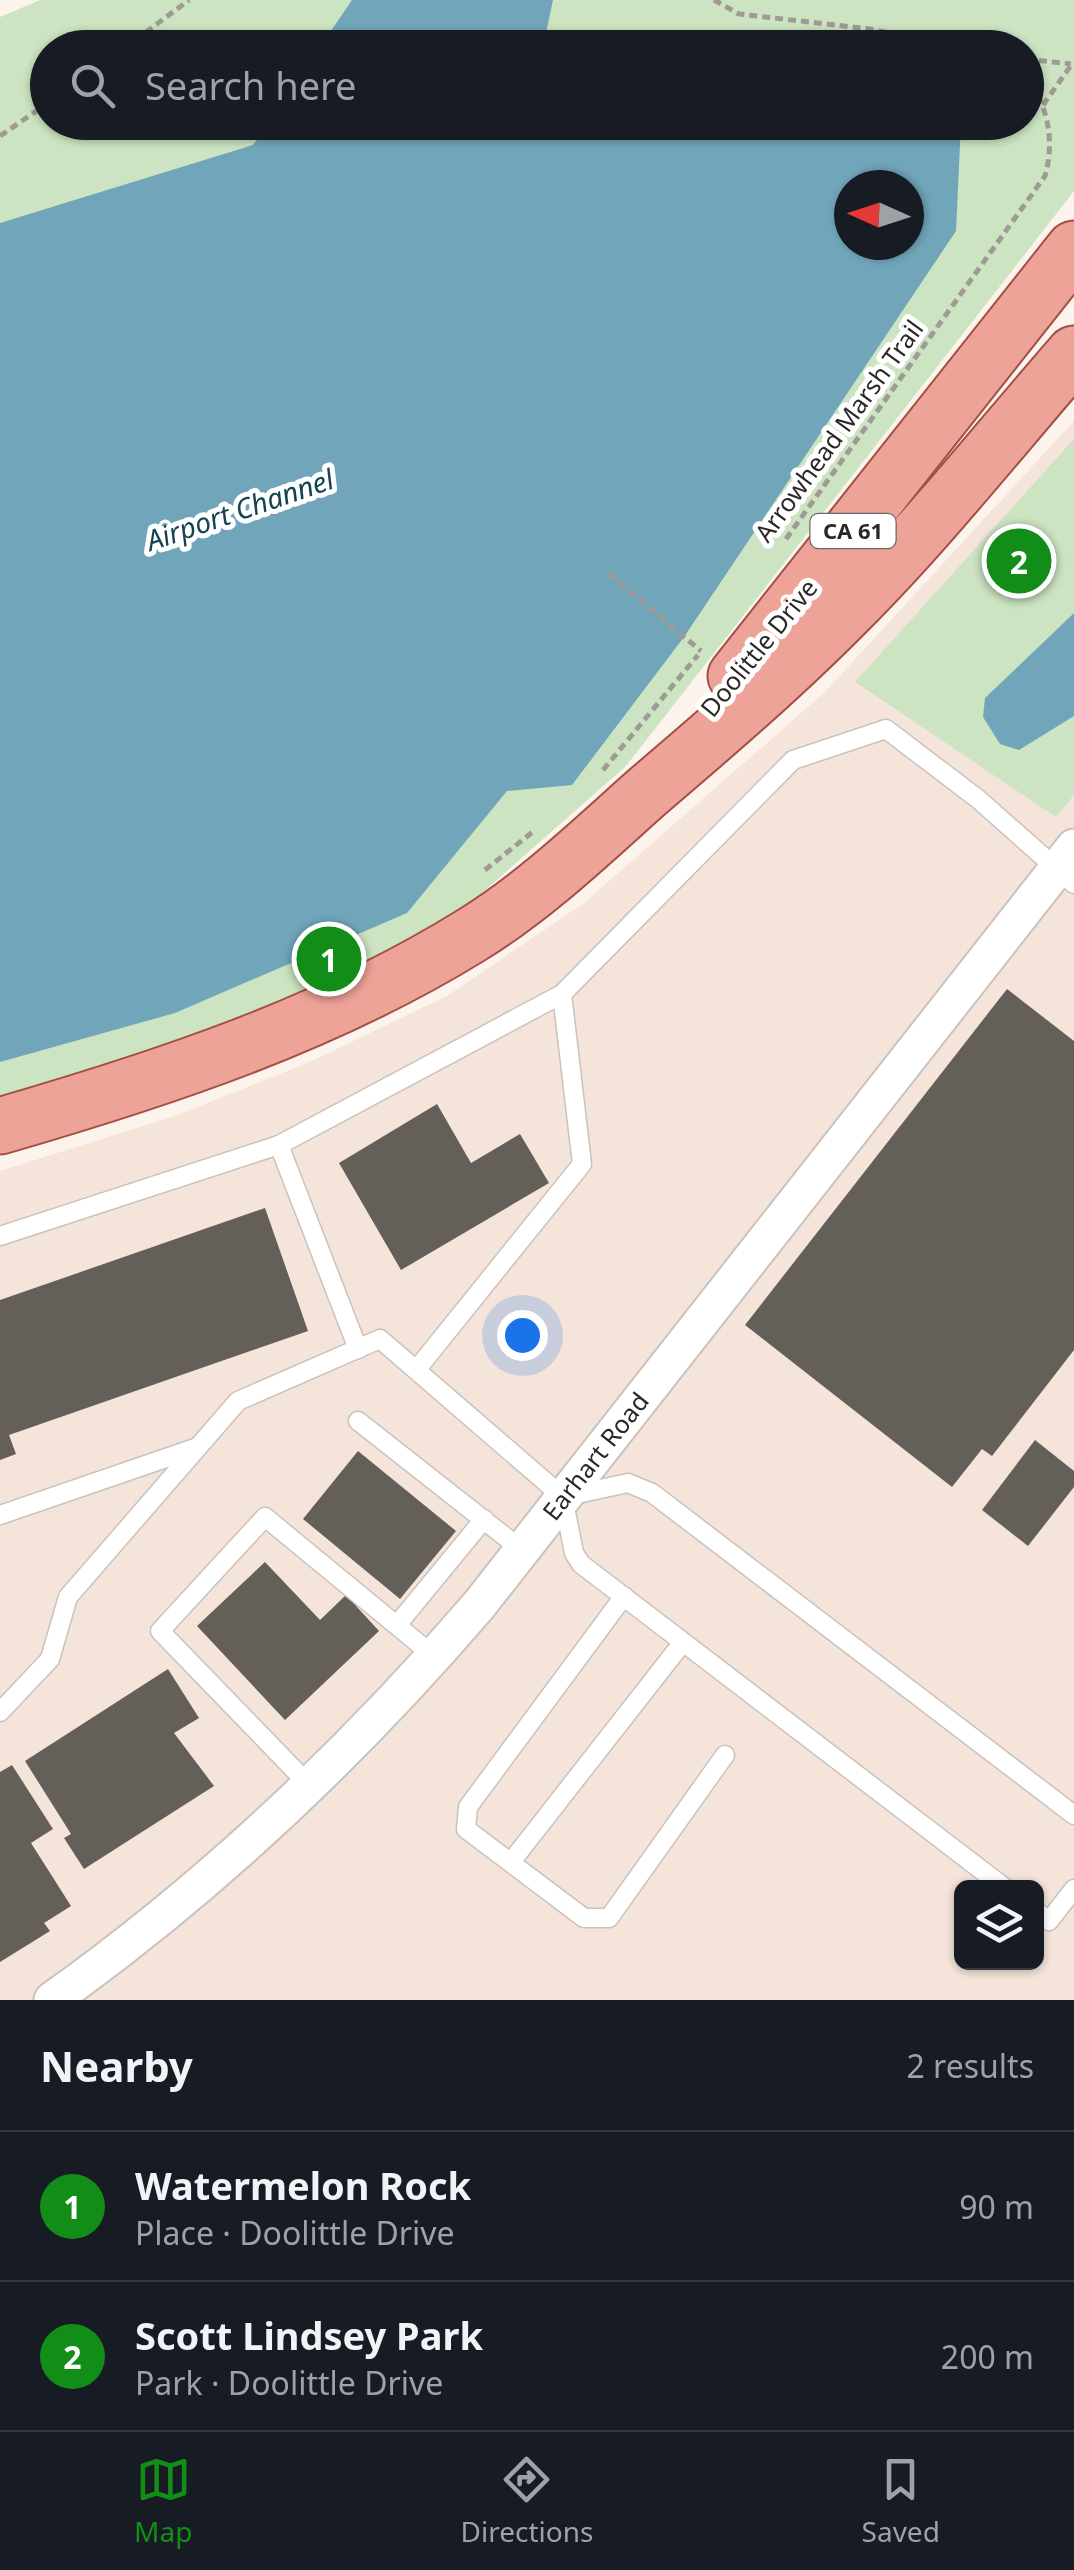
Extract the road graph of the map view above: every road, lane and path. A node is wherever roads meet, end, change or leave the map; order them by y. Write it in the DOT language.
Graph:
graph roads {
  1 [pos="189,0"];
  2 [pos="714,0"];
  3 [pos="148,30"];
  4 [pos="879,30"];
  5 [pos="1044,60"];
  6 [pos="1073,64"];
  7 [pos="1044,104"];
  8 [pos="1044,111"];
  9 [pos="30,116"];
  10 [pos="0,136"];
  11 [pos="1074,248"];
  12 [pos="1074,354"];
  13 [pos="782,544"];
  14 [pos="609,574"];
  15 [pos="713,638"];
  16 [pos="700,651"];
  17 [pos="615,791"];
  18 [pos="546,822"];
  19 [pos="1068,866"];
  20 [pos="471,881"];
  21 [pos="562,994"];
  22 [pos="0,1126"];
  23 [pos="279,1145"];
  24 [pos="0,1236"];
  25 [pos="358,1349"];
  26 [pos="417,1369"];
  27 [pos="358,1421"];
  28 [pos="199,1447"];
  29 [pos="563,1498"];
  30 [pos="0,1515"];
  31 [pos="484,1518"];
  32 [pos="522,1550"];
  33 [pos="624,1596"];
  34 [pos="397,1625"];
  35 [pos="683,1642"];
  36 [pos="435,1657"];
  37 [pos="0,1712"];
  38 [pos="724,1755"];
  39 [pos="311,1787"];
  40 [pos="1074,1815"];
  41 [pos="511,1862"];
  42 [pos="995,1880"];
  43 [pos="1074,1889"];
  44 [pos="1044,1917"];
  45 [pos="52,2000"];
  1 -- 3 [label="path"];
  2 -- 4 [label="path"];
  5 -- 6 [label="path"];
  6 -- 7 [label="path"];
  8 -- 13 [label="path, Arrowhead Marsh Trail"];
  9 -- 10 [label="path"];
  11 -- 17 [label="main road, Doolittle Drive / CA 61"];
  12 -- 17 [label="main road, Doolittle Drive / CA 61"];
  14 -- 16 [label="path"];
  15 -- 16 [label="path"];
  16 -- 17 [label="path"];
  17 -- 22 [label="main road, Doolittle Drive / CA 61"];
  18 -- 20 [label="path"];
  19 -- 21 [label="lane"];
  19 -- 29 [label="street, Earhart Road"];
  21 -- 23 [label="lane"];
  21 -- 26 [label="lane"];
  23 -- 24 [label="lane"];
  23 -- 25 [label="lane"];
  25 -- 26 [label="lane"];
  25 -- 28 [label="lane"];
  26 -- 29 [label="lane"];
  27 -- 31 [label="lane"];
  28 -- 30 [label="lane"];
  28 -- 37 [label="lane"];
  29 -- 32 [label="street, Earhart Road"];
  29 -- 33 [label="lane"];
  29 -- 40 [label="lane"];
  31 -- 32 [label="lane"];
  31 -- 34 [label="lane"];
  32 -- 36 [label="street, Earhart Road"];
  33 -- 35 [label="lane"];
  33 -- 41 [label="lane"];
  34 -- 36 [label="lane"];
  34 -- 39 [label="lane"];
  35 -- 41 [label="lane"];
  35 -- 42 [label="lane"];
  36 -- 39 [label="street, Earhart Road"];
  38 -- 41 [label="lane"];
  39 -- 45 [label="street, Earhart Road"];
  43 -- 44 [label="lane"];
}
